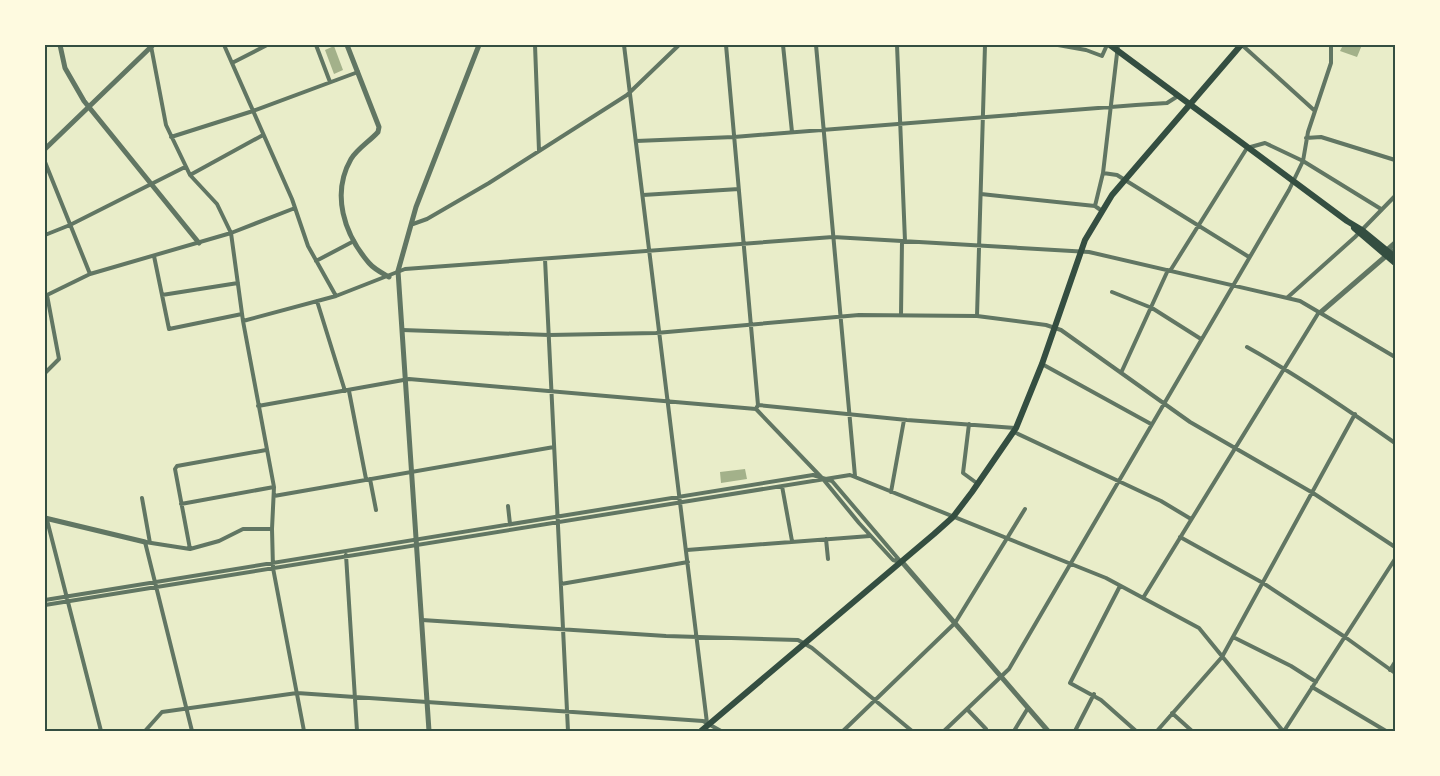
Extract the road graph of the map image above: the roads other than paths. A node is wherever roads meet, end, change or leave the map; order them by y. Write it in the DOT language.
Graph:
graph roads {
  1 [pos="60,45"];
  2 [pos="224,45"];
  3 [pos="267,45"];
  4 [pos="316,45"];
  5 [pos="347,45"];
  6 [pos="479,45"];
  7 [pos="535,45"];
  8 [pos="624,45"];
  9 [pos="679,45"];
  10 [pos="726,45"];
  11 [pos="783,45"];
  12 [pos="816,45"];
  13 [pos="897,45"];
  14 [pos="985,45"];
  15 [pos="1058,45"];
  16 [pos="1108,45"];
  17 [pos="1242,45"];
  18 [pos="1331,45"];
  19 [pos="152,46"];
  20 [pos="1118,48"];
  21 [pos="232,63"];
  22 [pos="358,72"];
  23 [pos="330,82"];
  24 [pos="630,93"];
  25 [pos="1178,96"];
  26 [pos="1190,105"];
  27 [pos="89,107"];
  28 [pos="1110,108"];
  29 [pos="253,111"];
  30 [pos="1315,112"];
  31 [pos="984,117"];
  32 [pos="901,123"];
  33 [pos="824,129"];
  34 [pos="792,132"];
  35 [pos="263,135"];
  36 [pos="171,137"];
  37 [pos="734,137"];
  38 [pos="1306,138"];
  39 [pos="636,141"];
  40 [pos="1247,148"];
  41 [pos="45,149"];
  42 [pos="539,152"];
  43 [pos="1395,160"];
  44 [pos="1303,161"];
  45 [pos="45,162"];
  46 [pos="185,167"];
  47 [pos="1103,173"];
  48 [pos="190,175"];
  49 [pos="1125,180"];
  50 [pos="1293,182"];
  51 [pos="152,184"];
  52 [pos="739,189"];
  53 [pos="981,194"];
  54 [pos="643,195"];
  55 [pos="1395,196"];
  56 [pos="1095,206"];
  57 [pos="295,208"];
  58 [pos="1382,209"];
  59 [pos="1102,211"];
  60 [pos="413,224"];
  61 [pos="70,225"];
  62 [pos="1199,225"];
  63 [pos="1361,232"];
  64 [pos="231,233"];
  65 [pos="45,235"];
  66 [pos="833,237"];
  67 [pos="354,241"];
  68 [pos="903,241"];
  69 [pos="199,243"];
  70 [pos="1395,243"];
  71 [pos="744,244"];
  72 [pos="980,245"];
  73 [pos="650,251"];
  74 [pos="1081,251"];
  75 [pos="1391,253"];
  76 [pos="154,256"];
  77 [pos="1249,257"];
  78 [pos="545,259"];
  79 [pos="316,261"];
  80 [pos="1395,263"];
  81 [pos="399,271"];
  82 [pos="1169,271"];
  83 [pos="90,274"];
  84 [pos="388,276"];
  85 [pos="238,283"];
  86 [pos="1232,286"];
  87 [pos="1112,292"];
  88 [pos="46,295"];
  89 [pos="162,295"];
  90 [pos="336,296"];
  91 [pos="1287,297"];
  92 [pos="316,301"];
  93 [pos="1152,308"];
  94 [pos="1320,312"];
  95 [pos="242,314"];
  96 [pos="840,315"];
  97 [pos="901,315"];
  98 [pos="977,316"];
  99 [pos="243,321"];
  100 [pos="751,324"];
  101 [pos="1053,327"];
  102 [pos="402,330"];
  103 [pos="660,333"];
  104 [pos="549,335"];
  105 [pos="1201,339"];
  106 [pos="1247,347"];
  107 [pos="1395,357"];
  108 [pos="1042,364"];
  109 [pos="1284,368"];
  110 [pos="45,373"];
  111 [pos="1121,373"];
  112 [pos="405,379"];
  113 [pos="552,390"];
  114 [pos="347,391"];
  115 [pos="669,402"];
  116 [pos="1163,403"];
  117 [pos="258,406"];
  118 [pos="757,407"];
  119 [pos="1355,414"];
  120 [pos="849,415"];
  121 [pos="904,420"];
  122 [pos="969,424"];
  123 [pos="1151,424"];
  124 [pos="1015,430"];
  125 [pos="1395,443"];
  126 [pos="554,447"];
  127 [pos="1235,448"];
  128 [pos="1049,449"];
  129 [pos="266,450"];
  130 [pos="1057,453"];
  131 [pos="411,471"];
  132 [pos="855,476"];
  133 [pos="368,479"];
  134 [pos="823,479"];
  135 [pos="1118,481"];
  136 [pos="978,484"];
  137 [pos="782,486"];
  138 [pos="274,487"];
  139 [pos="891,492"];
  140 [pos="1313,493"];
  141 [pos="274,496"];
  142 [pos="680,496"];
  143 [pos="142,498"];
  144 [pos="681,503"];
  145 [pos="181,504"];
  146 [pos="508,506"];
  147 [pos="1025,509"];
  148 [pos="376,510"];
  149 [pos="558,516"];
  150 [pos="953,517"];
  151 [pos="46,519"];
  152 [pos="1191,519"];
  153 [pos="558,522"];
  154 [pos="510,524"];
  155 [pos="272,529"];
  156 [pos="870,536"];
  157 [pos="1180,537"];
  158 [pos="826,538"];
  159 [pos="1008,539"];
  160 [pos="792,541"];
  161 [pos="148,542"];
  162 [pos="416,542"];
  163 [pos="1395,547"];
  164 [pos="190,549"];
  165 [pos="687,550"];
  166 [pos="345,554"];
  167 [pos="828,559"];
  168 [pos="1395,559"];
  169 [pos="273,562"];
  170 [pos="688,562"];
  171 [pos="902,562"];
  172 [pos="1070,564"];
  173 [pos="273,568"];
  174 [pos="155,582"];
  175 [pos="1263,583"];
  176 [pos="561,584"];
  177 [pos="1120,586"];
  178 [pos="157,587"];
  179 [pos="1143,598"];
  180 [pos="68,599"];
  181 [pos="45,600"];
  182 [pos="45,605"];
  183 [pos="422,621"];
  184 [pos="955,623"];
  185 [pos="564,630"];
  186 [pos="1233,637"];
  187 [pos="1345,637"];
  188 [pos="697,638"];
  189 [pos="805,643"];
  190 [pos="1221,657"];
  191 [pos="1395,662"];
  192 [pos="1390,670"];
  193 [pos="1395,673"];
  194 [pos="1001,677"];
  195 [pos="1316,681"];
  196 [pos="1312,687"];
  197 [pos="297,693"];
  198 [pos="1094,694"];
  199 [pos="355,696"];
  200 [pos="874,701"];
  201 [pos="427,702"];
  202 [pos="188,708"];
  203 [pos="1028,708"];
  204 [pos="967,709"];
  205 [pos="568,712"];
  206 [pos="1172,713"];
  207 [pos="709,723"];
  208 [pos="986,729"];
  209 [pos="101,731"];
  210 [pos="145,731"];
  211 [pos="192,731"];
  212 [pos="304,731"];
  213 [pos="357,731"];
  214 [pos="429,731"];
  215 [pos="568,731"];
  216 [pos="701,731"];
  217 [pos="721,731"];
  218 [pos="843,731"];
  219 [pos="912,731"];
  220 [pos="944,731"];
  221 [pos="1014,731"];
  222 [pos="1048,731"];
  223 [pos="1075,731"];
  224 [pos="1136,731"];
  225 [pos="1157,731"];
  226 [pos="1192,731"];
  227 [pos="1284,731"];
  228 [pos="1386,731"];
  1 -- 27 [label="street"];
  2 -- 21 [label="street"];
  3 -- 21 [label="street"];
  4 -- 23 [label="street"];
  5 -- 22 [label="street"];
  6 -- 60 [label="street"];
  7 -- 42 [label="street"];
  8 -- 24 [label="street"];
  9 -- 24 [label="street"];
  10 -- 37 [label="street"];
  11 -- 34 [label="street"];
  12 -- 33 [label="street"];
  13 -- 32 [label="street"];
  14 -- 31 [label="street"];
  15 -- 16 [label="street"];
  16 -- 20 [label="main road"];
  17 -- 26 [label="main road"];
  17 -- 30 [label="street"];
  18 -- 30 [label="street"];
  19 -- 27 [label="street"];
  19 -- 36 [label="street"];
  20 -- 25 [label="main road"];
  20 -- 28 [label="street"];
  21 -- 29 [label="street"];
  22 -- 23 [label="street"];
  22 -- 67 [label="street"];
  23 -- 29 [label="street"];
  24 -- 39 [label="street"];
  24 -- 42 [label="street"];
  25 -- 26 [label="main road"];
  25 -- 28 [label="street"];
  26 -- 40 [label="main road"];
  26 -- 49 [label="main road"];
  27 -- 41 [label="street"];
  27 -- 51 [label="street"];
  28 -- 31 [label="street"];
  28 -- 47 [label="street"];
  29 -- 35 [label="street"];
  29 -- 36 [label="street"];
  30 -- 38 [label="street"];
  31 -- 32 [label="street"];
  31 -- 53 [label="street"];
  32 -- 33 [label="street"];
  32 -- 68 [label="street"];
  33 -- 34 [label="street"];
  33 -- 66 [label="street"];
  34 -- 37 [label="street"];
  35 -- 48 [label="street"];
  35 -- 57 [label="street"];
  36 -- 46 [label="street"];
  37 -- 39 [label="street"];
  37 -- 52 [label="street"];
  38 -- 43 [label="street"];
  38 -- 44 [label="street"];
  39 -- 54 [label="street"];
  40 -- 44 [label="street"];
  40 -- 50 [label="main road"];
  40 -- 62 [label="street"];
  42 -- 60 [label="street"];
  44 -- 50 [label="street"];
  44 -- 58 [label="street"];
  45 -- 61 [label="street"];
  46 -- 48 [label="street"];
  46 -- 51 [label="street"];
  47 -- 49 [label="street"];
  47 -- 56 [label="street"];
  48 -- 64 [label="street"];
  49 -- 59 [label="main road"];
  49 -- 62 [label="street"];
  50 -- 63 [label="main road"];
  50 -- 77 [label="street"];
  51 -- 61 [label="street"];
  51 -- 69 [label="street"];
  52 -- 54 [label="street"];
  52 -- 71 [label="street"];
  53 -- 56 [label="street"];
  53 -- 72 [label="street"];
  54 -- 73 [label="street"];
  55 -- 58 [label="street"];
  56 -- 59 [label="street"];
  57 -- 64 [label="street"];
  57 -- 79 [label="street"];
  58 -- 63 [label="street"];
  59 -- 74 [label="main road"];
  60 -- 81 [label="street"];
  61 -- 65 [label="street"];
  61 -- 83 [label="street"];
  62 -- 77 [label="street"];
  62 -- 82 [label="street"];
  63 -- 75 [label="main road"];
  63 -- 91 [label="street"];
  64 -- 69 [label="street"];
  64 -- 85 [label="street"];
  66 -- 68 [label="street"];
  66 -- 71 [label="street"];
  66 -- 96 [label="street"];
  67 -- 79 [label="street"];
  67 -- 84 [label="street"];
  68 -- 72 [label="street"];
  68 -- 97 [label="street"];
  69 -- 76 [label="street"];
  70 -- 75 [label="street"];
  71 -- 73 [label="street"];
  71 -- 100 [label="street"];
  72 -- 74 [label="street"];
  72 -- 98 [label="street"];
  73 -- 78 [label="street"];
  73 -- 103 [label="street"];
  74 -- 82 [label="street"];
  74 -- 101 [label="main road"];
  75 -- 80 [label="main road"];
  75 -- 94 [label="street"];
  76 -- 83 [label="street"];
  76 -- 89 [label="street"];
  77 -- 86 [label="street"];
  78 -- 81 [label="street"];
  78 -- 104 [label="street"];
  79 -- 90 [label="street"];
  81 -- 84 [label="street"];
  81 -- 102 [label="street"];
  82 -- 86 [label="street"];
  82 -- 93 [label="street"];
  83 -- 88 [label="street"];
  84 -- 90 [label="street"];
  85 -- 89 [label="street"];
  85 -- 95 [label="street"];
  86 -- 91 [label="street"];
  86 -- 105 [label="street"];
  87 -- 93 [label="street"];
  88 -- 110 [label="street"];
  89 -- 95 [label="street"];
  90 -- 92 [label="street"];
  91 -- 94 [label="street"];
  92 -- 99 [label="street"];
  92 -- 114 [label="street"];
  93 -- 105 [label="street"];
  93 -- 111 [label="street"];
  94 -- 107 [label="street"];
  94 -- 109 [label="street"];
  95 -- 99 [label="street"];
  96 -- 97 [label="street"];
  96 -- 100 [label="street"];
  96 -- 120 [label="street"];
  97 -- 98 [label="street"];
  98 -- 101 [label="street"];
  99 -- 117 [label="street"];
  100 -- 103 [label="street"];
  100 -- 118 [label="street"];
  101 -- 108 [label="main road"];
  101 -- 111 [label="street"];
  102 -- 104 [label="street"];
  102 -- 112 [label="street"];
  103 -- 104 [label="street"];
  103 -- 115 [label="street"];
  104 -- 113 [label="street"];
  105 -- 116 [label="street"];
  106 -- 109 [label="street"];
  108 -- 123 [label="street"];
  108 -- 124 [label="main road"];
  109 -- 119 [label="street"];
  109 -- 127 [label="street"];
  111 -- 116 [label="street"];
  112 -- 113 [label="street"];
  112 -- 114 [label="street"];
  112 -- 131 [label="street"];
  113 -- 115 [label="street"];
  113 -- 126 [label="street"];
  114 -- 117 [label="street"];
  114 -- 133 [label="street"];
  115 -- 118 [label="street"];
  115 -- 142 [label="street"];
  116 -- 123 [label="street"];
  116 -- 127 [label="street"];
  117 -- 129 [label="street"];
  118 -- 120 [label="street"];
  118 -- 134 [label="street"];
  119 -- 125 [label="street"];
  119 -- 140 [label="street"];
  120 -- 121 [label="street"];
  120 -- 132 [label="street"];
  121 -- 122 [label="street"];
  121 -- 139 [label="street"];
  122 -- 124 [label="street"];
  122 -- 136 [label="street"];
  123 -- 135 [label="street"];
  124 -- 130 [label="street"];
  124 -- 136 [label="main road"];
  126 -- 131 [label="street"];
  126 -- 149 [label="street"];
  127 -- 140 [label="street"];
  127 -- 152 [label="street"];
  128 -- 130 [label="street"];
  129 -- 138 [label="street"];
  129 -- 145 [label="street"];
  130 -- 135 [label="street"];
  131 -- 133 [label="street"];
  131 -- 162 [label="street"];
  132 -- 134 [label="street"];
  132 -- 139 [label="street"];
  133 -- 141 [label="street"];
  133 -- 148 [label="street"];
  134 -- 137 [label="street"];
  134 -- 142 [label="street"];
  134 -- 156 [label="street"];
  134 -- 171 [label="street"];
  135 -- 152 [label="street"];
  135 -- 172 [label="street"];
  136 -- 150 [label="main road"];
  137 -- 144 [label="street"];
  137 -- 160 [label="street"];
  138 -- 141 [label="street"];
  138 -- 145 [label="street"];
  139 -- 150 [label="street"];
  140 -- 163 [label="street"];
  140 -- 175 [label="street"];
  141 -- 155 [label="street"];
  142 -- 144 [label="street"];
  142 -- 149 [label="street"];
  143 -- 161 [label="street"];
  144 -- 153 [label="street"];
  144 -- 165 [label="street"];
  145 -- 164 [label="street"];
  146 -- 154 [label="street"];
  147 -- 159 [label="street"];
  149 -- 153 [label="street"];
  149 -- 154 [label="street"];
  150 -- 159 [label="street"];
  150 -- 171 [label="main road"];
  151 -- 161 [label="street"];
  151 -- 180 [label="street"];
  152 -- 157 [label="street"];
  153 -- 162 [label="street"];
  153 -- 176 [label="street"];
  154 -- 162 [label="street"];
  155 -- 164 [label="street"];
  155 -- 169 [label="street"];
  156 -- 158 [label="street"];
  156 -- 171 [label="street"];
  157 -- 175 [label="street"];
  157 -- 179 [label="street"];
  158 -- 160 [label="street"];
  158 -- 167 [label="street"];
  159 -- 172 [label="street"];
  159 -- 184 [label="street"];
  160 -- 165 [label="street"];
  161 -- 164 [label="street"];
  161 -- 174 [label="street"];
  162 -- 166 [label="street"];
  162 -- 183 [label="street"];
  165 -- 170 [label="street"];
  166 -- 169 [label="street"];
  166 -- 173 [label="street"];
  166 -- 199 [label="street"];
  168 -- 187 [label="street"];
  169 -- 173 [label="street"];
  169 -- 174 [label="street"];
  170 -- 176 [label="street"];
  170 -- 188 [label="street"];
  171 -- 184 [label="street"];
  171 -- 189 [label="main road"];
  172 -- 177 [label="street"];
  172 -- 194 [label="street"];
  173 -- 178 [label="street"];
  173 -- 197 [label="street"];
  174 -- 178 [label="street"];
  174 -- 180 [label="street"];
  175 -- 186 [label="street"];
  175 -- 187 [label="street"];
  176 -- 185 [label="street"];
  177 -- 179 [label="street"];
  177 -- 198 [label="street"];
  178 -- 180 [label="street"];
  178 -- 202 [label="street"];
  179 -- 190 [label="street"];
  180 -- 181 [label="street"];
  180 -- 182 [label="street"];
  180 -- 209 [label="street"];
  183 -- 185 [label="street"];
  183 -- 201 [label="street"];
  184 -- 194 [label="street"];
  184 -- 200 [label="street"];
  185 -- 188 [label="street"];
  185 -- 205 [label="street"];
  186 -- 190 [label="street"];
  186 -- 195 [label="street"];
  187 -- 192 [label="street"];
  187 -- 195 [label="street"];
  188 -- 189 [label="street"];
  188 -- 207 [label="street"];
  189 -- 200 [label="street"];
  189 -- 207 [label="main road"];
  190 -- 206 [label="street"];
  190 -- 227 [label="street"];
  191 -- 192 [label="street"];
  192 -- 193 [label="street"];
  194 -- 203 [label="street"];
  194 -- 204 [label="street"];
  195 -- 196 [label="street"];
  196 -- 227 [label="street"];
  196 -- 228 [label="street"];
  197 -- 199 [label="street"];
  197 -- 202 [label="street"];
  197 -- 212 [label="street"];
  198 -- 223 [label="street"];
  198 -- 224 [label="street"];
  199 -- 201 [label="street"];
  199 -- 213 [label="street"];
  200 -- 218 [label="street"];
  200 -- 219 [label="street"];
  201 -- 205 [label="street"];
  201 -- 214 [label="street"];
  202 -- 210 [label="street"];
  202 -- 211 [label="street"];
  203 -- 221 [label="street"];
  203 -- 222 [label="street"];
  204 -- 208 [label="street"];
  204 -- 220 [label="street"];
  205 -- 207 [label="street"];
  205 -- 215 [label="street"];
  206 -- 225 [label="street"];
  206 -- 226 [label="street"];
  207 -- 216 [label="main road"];
  207 -- 217 [label="street"];
}
